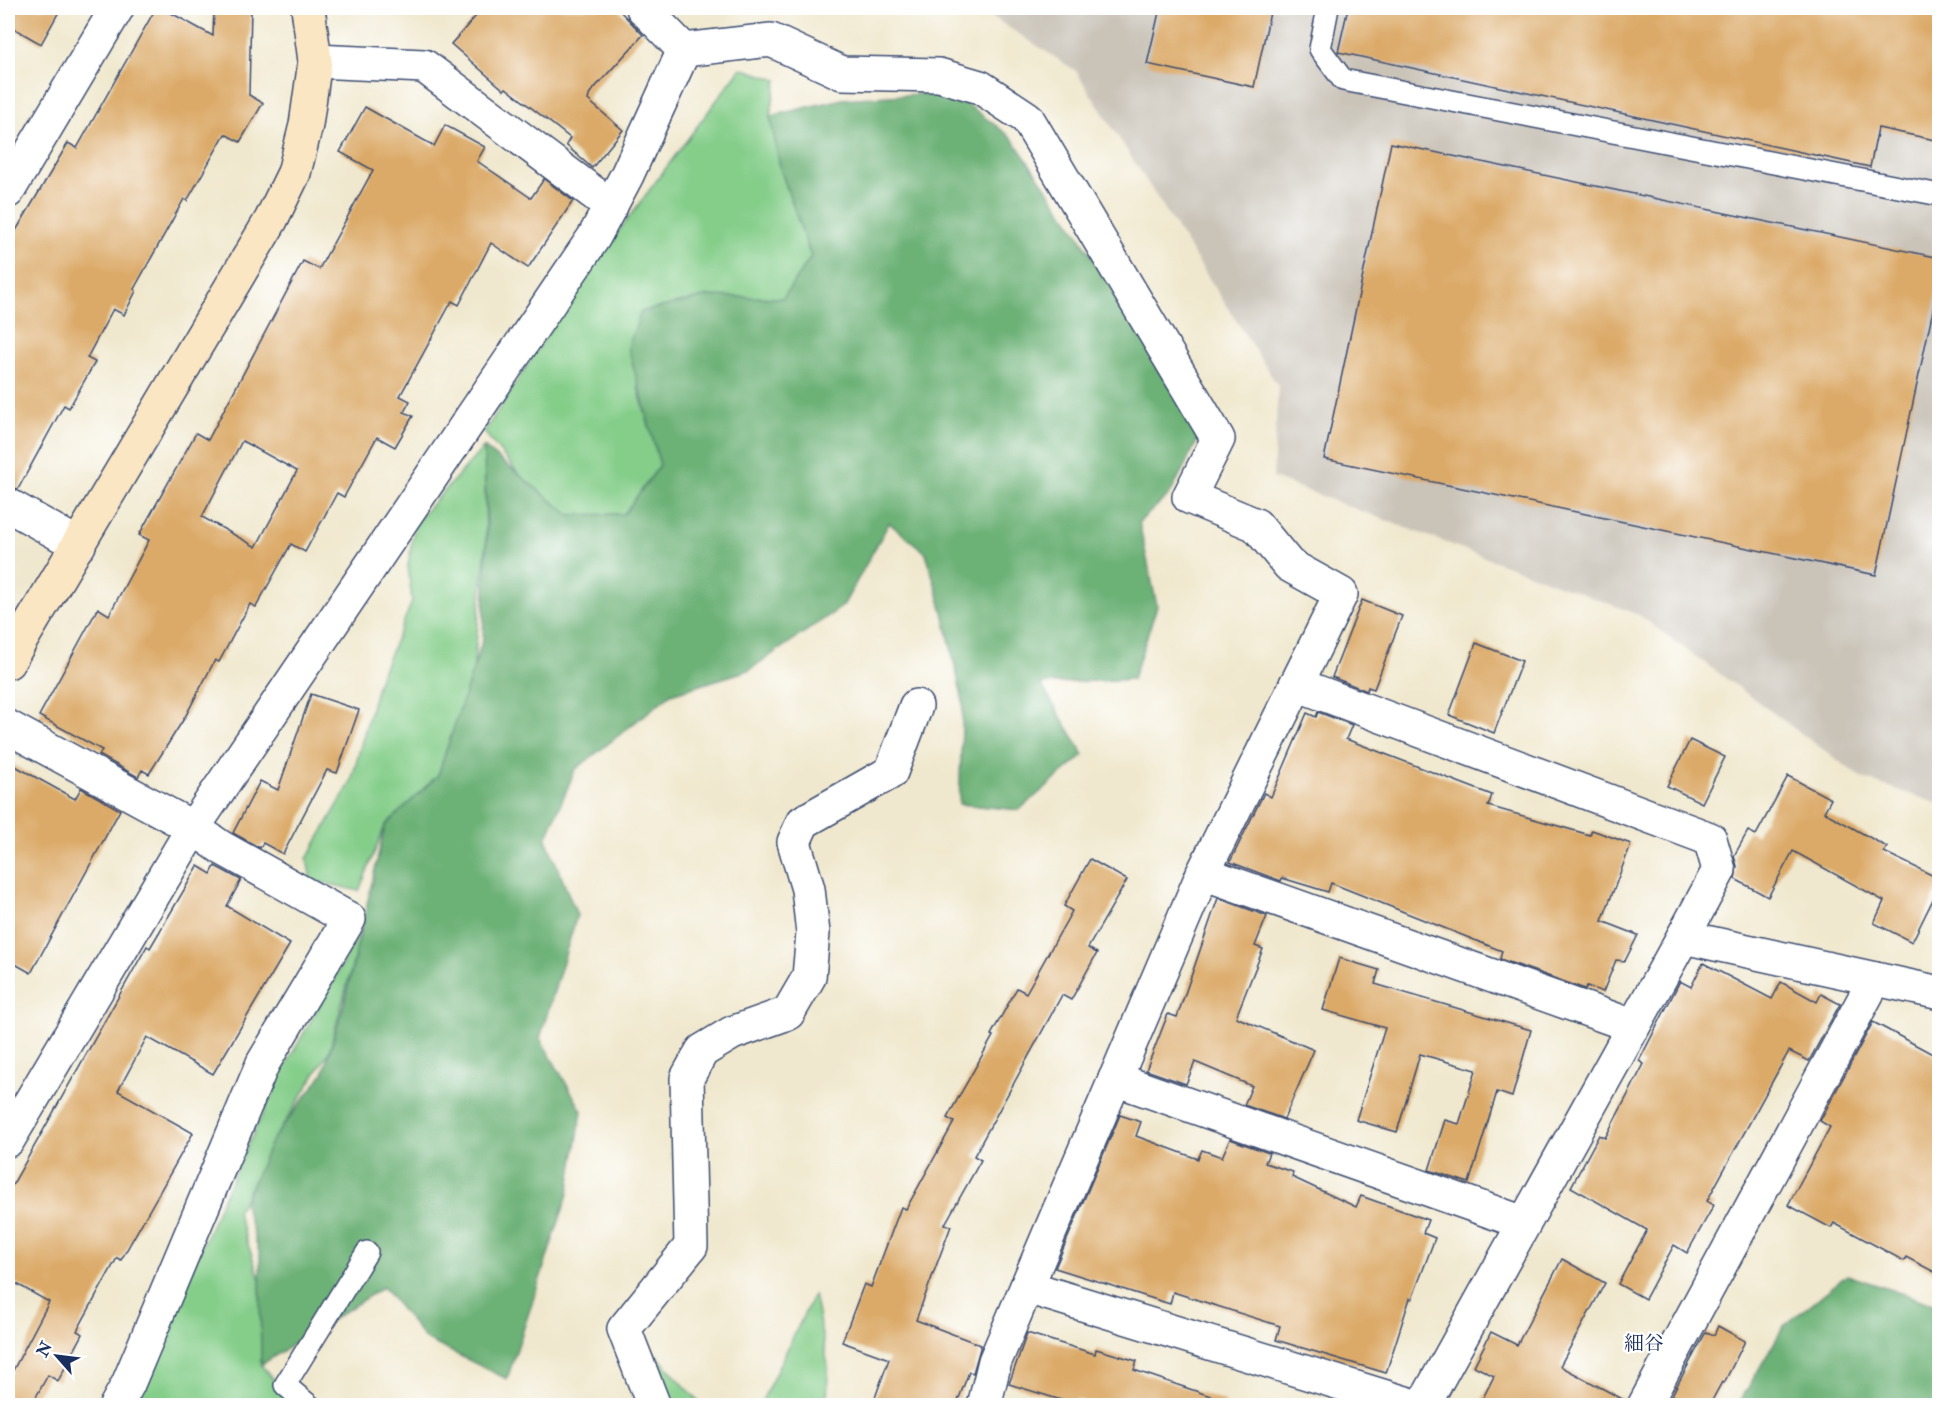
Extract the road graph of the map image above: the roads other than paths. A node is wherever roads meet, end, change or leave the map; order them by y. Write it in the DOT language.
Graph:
graph roads {
  1 [pos="117,8"];
  2 [pos="308,8"];
  3 [pos="643,8"];
  4 [pos="1328,8"];
  5 [pos="684,50"];
  6 [pos="315,61"];
  7 [pos="8,190"];
  8 [pos="1940,195"];
  9 [pos="611,206"];
  10 [pos="8,506"];
  11 [pos="79,545"];
  12 [pos="8,662"];
  13 [pos="1296,684"];
  14 [pos="916,706"];
  15 [pos="8,727"];
  16 [pos="193,828"];
  17 [pos="1203,873"];
  18 [pos="1683,938"];
  19 [pos="1875,979"];
  20 [pos="1940,993"];
  21 [pos="1633,1026"];
  22 [pos="1115,1079"];
  23 [pos="8,1140"];
  24 [pos="1524,1223"];
  25 [pos="368,1252"];
  26 [pos="1027,1287"];
  27 [pos="116,1406"];
  28 [pos="310,1406"];
  29 [pos="654,1406"];
  30 [pos="984,1406"];
  31 [pos="1415,1406"];
  32 [pos="1423,1406"];
  33 [pos="1644,1406"];
  1 -- 7 [label="street"];
  2 -- 6 [label="street"];
  3 -- 5 [label="street"];
  4 -- 8 [label="lane"];
  5 -- 9 [label="street"];
  5 -- 13 [label="street"];
  6 -- 9 [label="street"];
  6 -- 11 [label="street"];
  9 -- 16 [label="street"];
  10 -- 11 [label="street"];
  11 -- 12 [label="street"];
  13 -- 17 [label="street"];
  13 -- 18 [label="street"];
  14 -- 29 [label="street"];
  15 -- 16 [label="street"];
  16 -- 23 [label="street"];
  16 -- 27 [label="street"];
  17 -- 21 [label="street"];
  17 -- 22 [label="street"];
  18 -- 19 [label="street"];
  18 -- 21 [label="street"];
  19 -- 20 [label="street"];
  19 -- 33 [label="street"];
  21 -- 24 [label="street"];
  22 -- 24 [label="street"];
  22 -- 26 [label="street"];
  24 -- 32 [label="street"];
  25 -- 28 [label="lane"];
  26 -- 30 [label="street"];
  26 -- 31 [label="street"];
}
